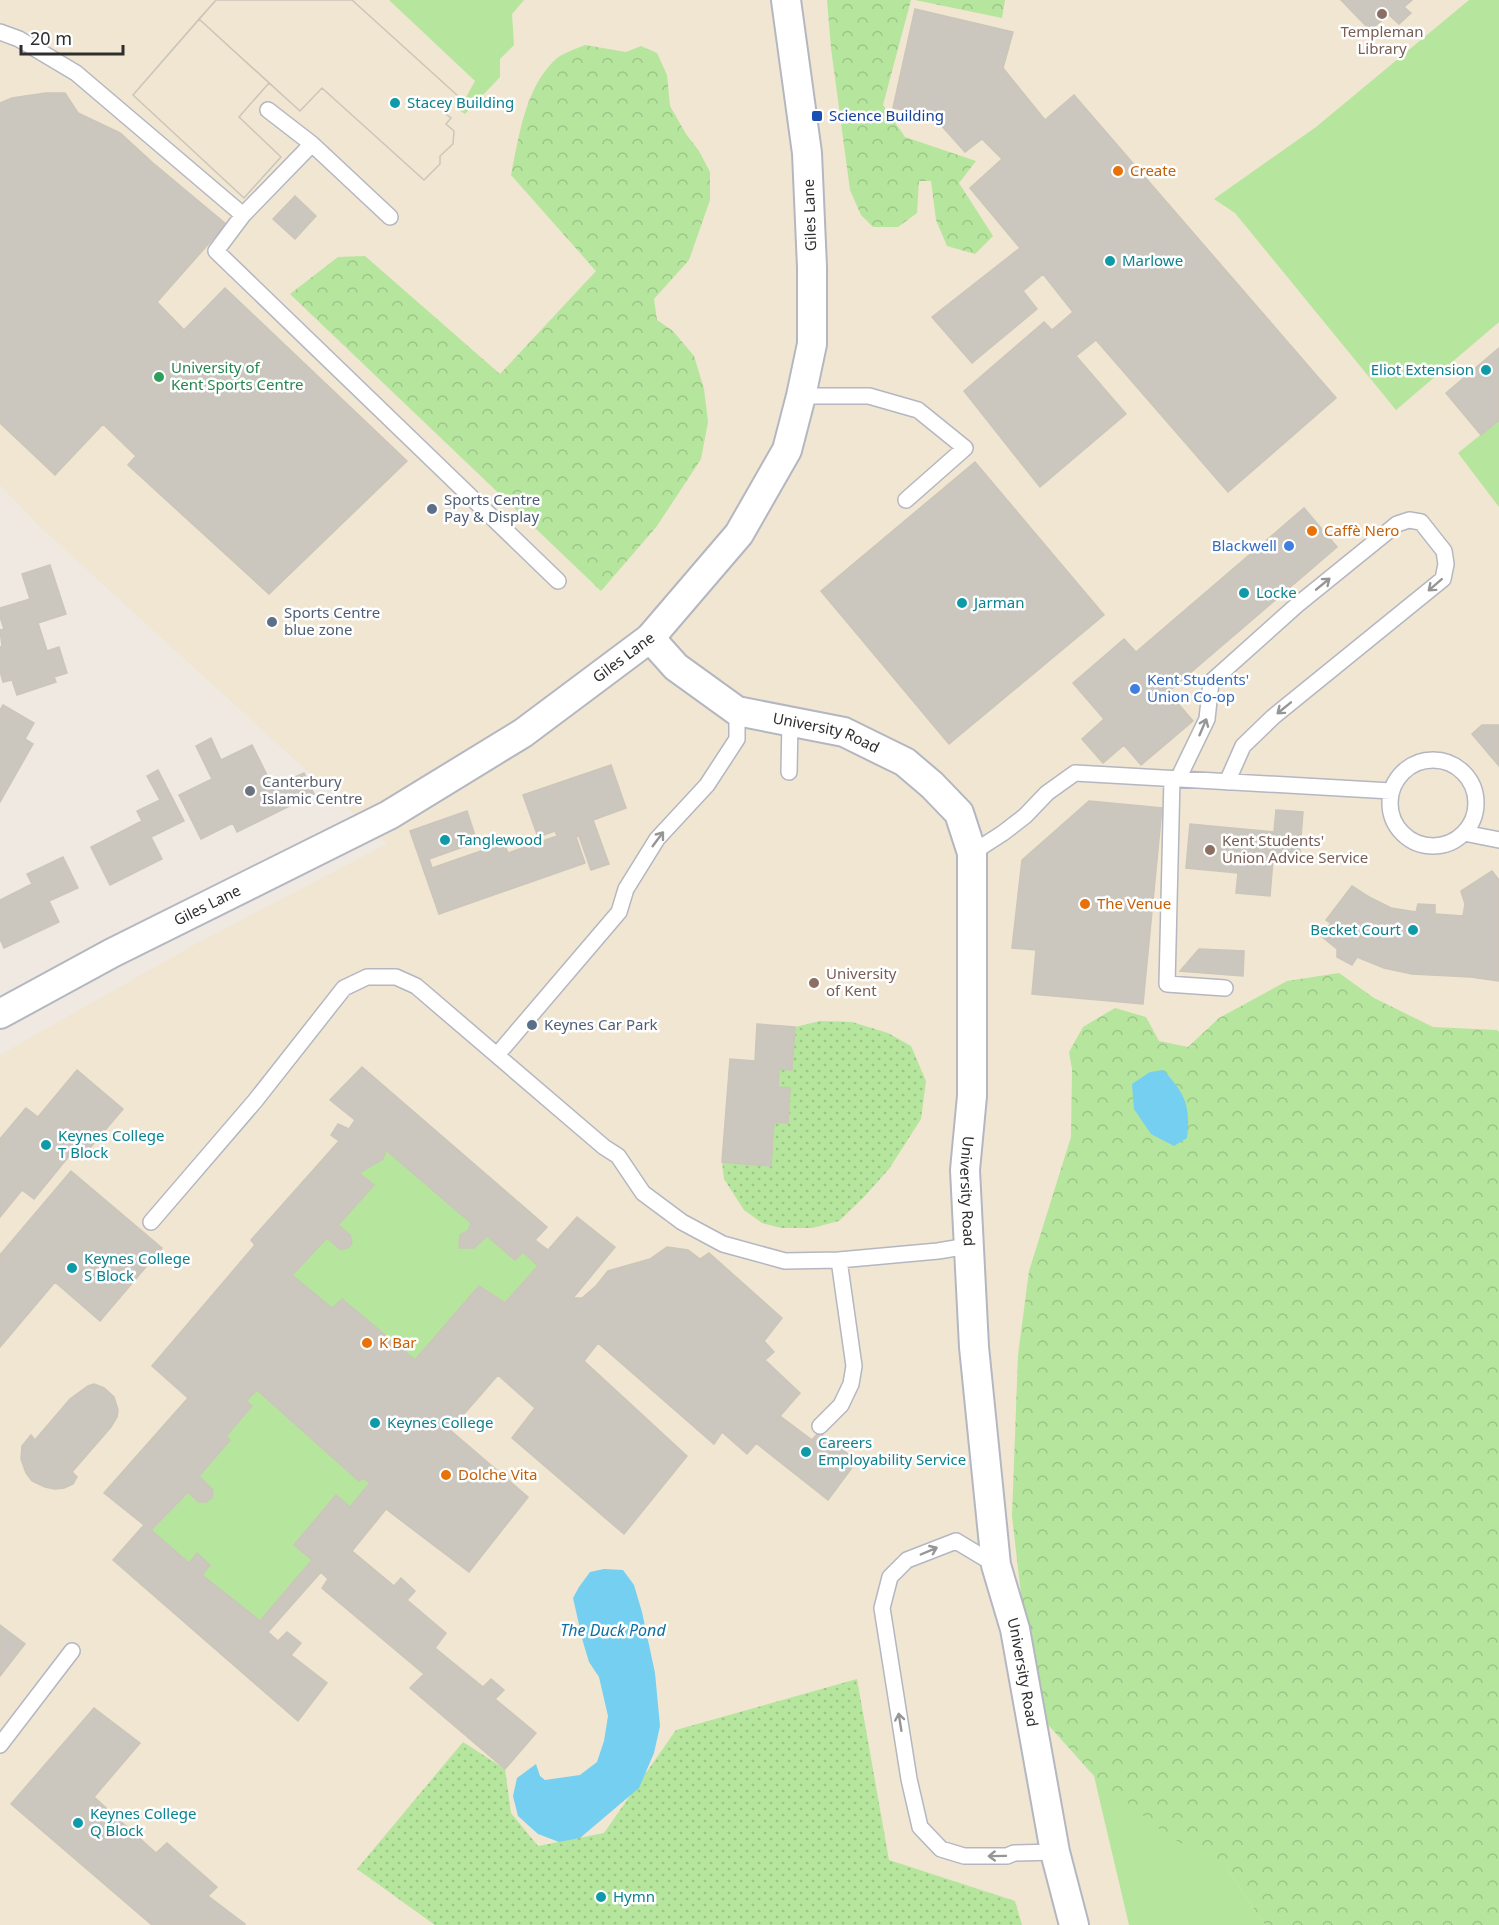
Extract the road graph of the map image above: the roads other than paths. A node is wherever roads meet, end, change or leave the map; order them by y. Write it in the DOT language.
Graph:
graph roads {
  1 [pos="786,0"];
  2 [pos="0,32"];
  3 [pos="268,111"];
  4 [pos="312,144"];
  5 [pos="243,215"];
  6 [pos="390,217"];
  7 [pos="801,396"];
  8 [pos="906,500"];
  9 [pos="558,581"];
  10 [pos="650,638"];
  11 [pos="737,711"];
  12 [pos="790,721"];
  13 [pos="789,772"];
  14 [pos="1175,779"];
  15 [pos="1227,782"];
  16 [pos="1391,791"];
  17 [pos="1464,833"];
  18 [pos="1499,840"];
  19 [pos="972,853"];
  20 [pos="1225,988"];
  21 [pos="0,1014"];
  22 [pos="497,1055"];
  23 [pos="151,1222"];
  24 [pos="968,1246"];
  25 [pos="839,1260"];
  26 [pos="820,1426"];
  27 [pos="996,1565"];
  28 [pos="72,1651"];
  29 [pos="0,1745"];
  30 [pos="1055,1851"];
  31 [pos="1074,1925"];
  1 -- 7 [label="street, Giles Lane"];
  2 -- 5 [label="lane"];
  3 -- 4 [label="lane"];
  4 -- 5 [label="lane"];
  4 -- 6 [label="lane"];
  5 -- 9 [label="lane"];
  7 -- 8 [label="lane"];
  7 -- 10 [label="street, Giles Lane"];
  10 -- 11 [label="street, University Road"];
  10 -- 21 [label="street, Giles Lane"];
  11 -- 12 [label="street, University Road"];
  22 -- 11 [label="lane, one-way"];
  12 -- 13 [label="lane"];
  12 -- 19 [label="street, University Road"];
  14 -- 15 [label="lane"];
  14 -- 15 [label="lane, one-way"];
  14 -- 19 [label="lane"];
  14 -- 20 [label="lane"];
  15 -- 16 [label="lane"];
  16 -- 17 [label="lane"];
  16 -- 17 [label="lane"];
  17 -- 18 [label="lane"];
  19 -- 24 [label="street, University Road"];
  22 -- 23 [label="lane"];
  22 -- 25 [label="lane"];
  24 -- 25 [label="lane"];
  24 -- 27 [label="street, University Road"];
  25 -- 26 [label="lane"];
  27 -- 30 [label="street, University Road"];
  30 -- 27 [label="lane, one-way"];
  28 -- 29 [label="lane"];
  30 -- 31 [label="street, University Road"];
}
